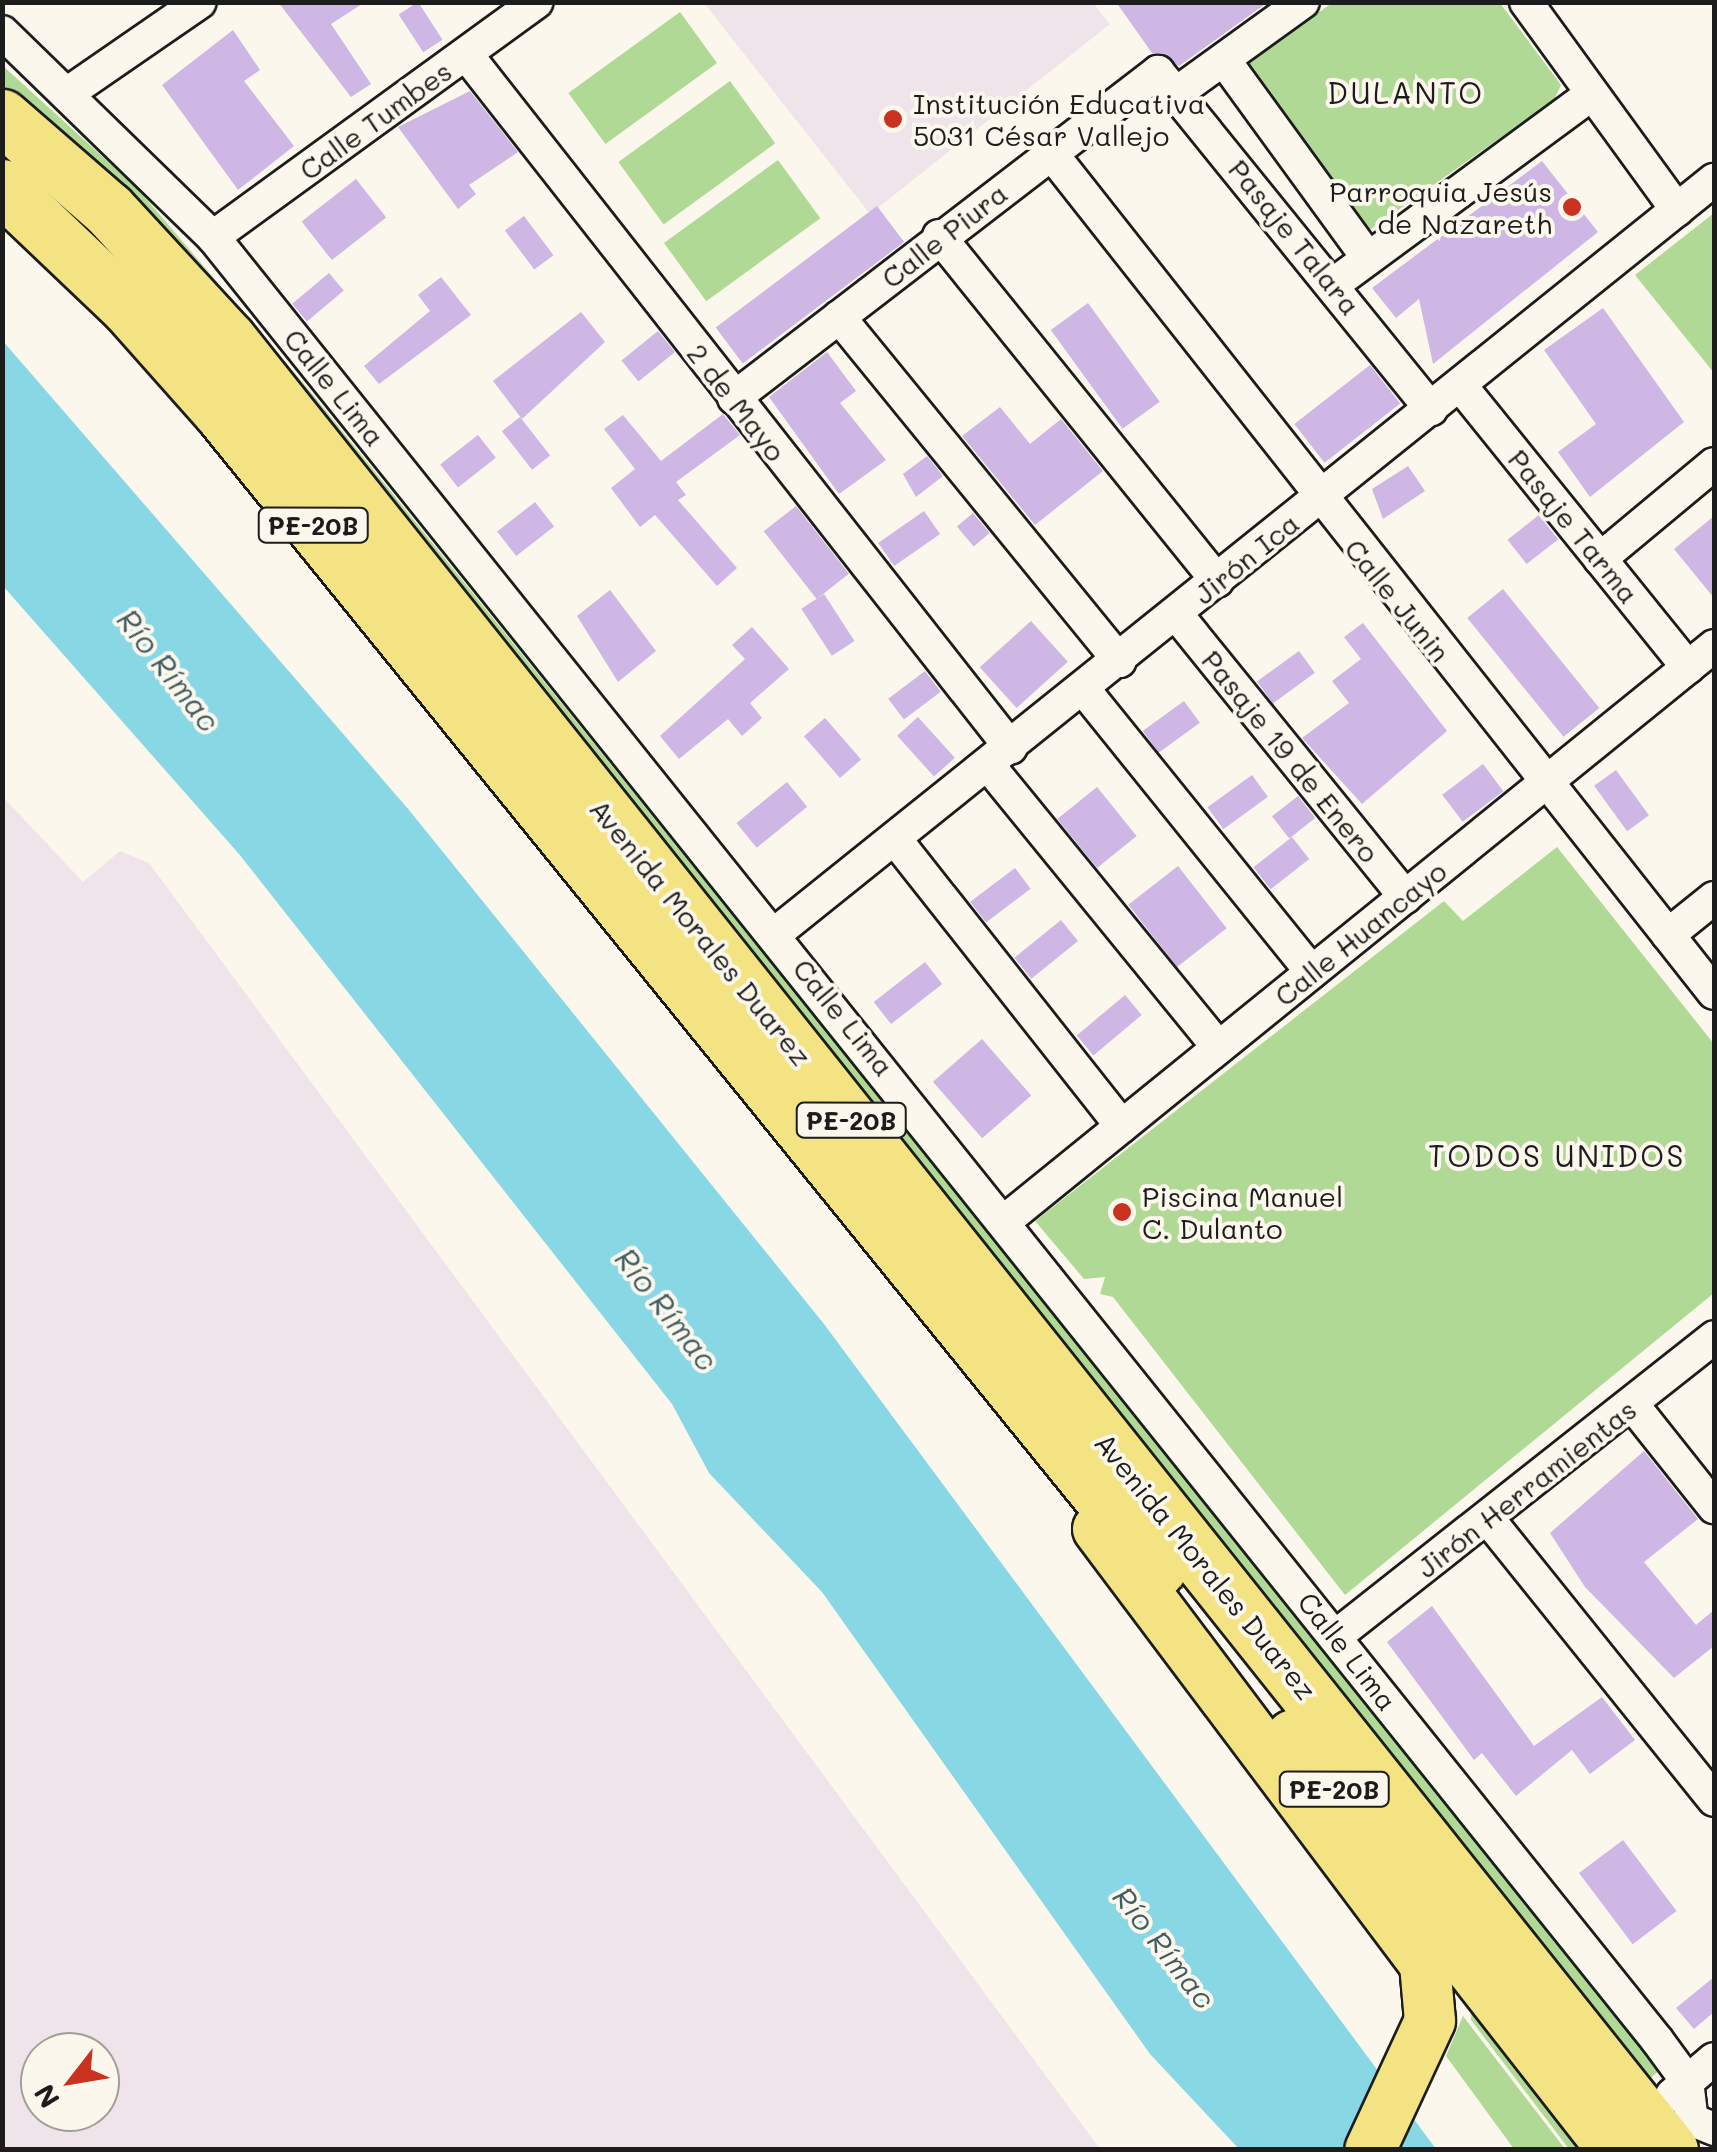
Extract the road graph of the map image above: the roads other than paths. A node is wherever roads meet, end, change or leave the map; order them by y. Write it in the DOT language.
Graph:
graph roads {
  1 [pos="200,2"];
  2 [pos="537,2"];
  3 [pos="1303,2"];
  4 [pos="1526,2"];
  5 [pos="2,32"];
  6 [pos="466,54"];
  7 [pos="1224,60"];
  8 [pos="1166,82"];
  9 [pos="68,93"];
  10 [pos="1592,94"];
  11 [pos="2,117"];
  12 [pos="1051,153"];
  13 [pos="1714,180"];
  14 [pos="2,187"];
  15 [pos="1677,210"];
  16 [pos="939,236"];
  17 [pos="213,237"];
  18 [pos="1368,258"];
  19 [pos="1334,284"];
  20 [pos="839,317"];
  21 [pos="1460,384"];
  22 [pos="734,398"];
  23 [pos="1431,409"];
  24 [pos="1714,464"];
  25 [pos="1317,500"];
  26 [pos="1600,558"];
  27 [pos="1217,581"];
  28 [pos="1177,615"];
  29 [pos="1714,646"];
  30 [pos="1120,662"];
  31 [pos="1688,668"];
  32 [pos="1085,691"];
  33 [pos="1000,757"];
  34 [pos="1546,783"];
  35 [pos="895,838"];
  36 [pos="1404,897"];
  37 [pos="1714,898"];
  38 [pos="776,933"];
  39 [pos="1668,935"];
  40 [pos="1312,972"];
  41 [pos="1714,992"];
  42 [pos="1218,1048"];
  43 [pos="1122,1126"];
  44 [pos="1006,1220"];
  45 [pos="1714,1337"];
  46 [pos="1632,1404"];
  47 [pos="1048,1431"];
  48 [pos="1714,1506"];
  49 [pos="1489,1520"];
  50 [pos="1336,1636"];
  51 [pos="1714,1800"];
  52 [pos="1714,2059"];
  53 [pos="1701,2080"];
  54 [pos="1714,2130"];
  55 [pos="1644,2140"];
  56 [pos="1714,2144"];
  57 [pos="1370,2150"];
  58 [pos="1708,2150"];
  1 -- 9 [label="street"];
  2 -- 6 [label="street, Calle Tumbes"];
  3 -- 7 [label="street, Calle Piura"];
  4 -- 10 [label="street"];
  5 -- 9 [label="street, Calle Lima"];
  6 -- 17 [label="street, Calle Tumbes"];
  6 -- 22 [label="street, 2 de Mayo"];
  7 -- 8 [label="street, Calle Piura"];
  7 -- 18 [label="street"];
  8 -- 12 [label="street, Calle Piura"];
  8 -- 19 [label="street, Pasaje Talara"];
  9 -- 17 [label="street, Calle Lima"];
  10 -- 15 [label="street"];
  10 -- 18 [label="street"];
  11 -- 55 [label="highway, Avenida Morales Duarez / PE-20B"];
  12 -- 16 [label="street, Calle Piura"];
  12 -- 25 [label="street, Calle Junin"];
  13 -- 15 [label="street, Jirón Ica"];
  14 -- 47 [label="highway, Avenida Morales Duarez / PE-20B"];
  15 -- 21 [label="street, Jirón Ica"];
  16 -- 20 [label="street, Calle Piura"];
  16 -- 27 [label="street"];
  17 -- 38 [label="street, Calle Lima"];
  18 -- 19 [label="street"];
  19 -- 23 [label="street, Pasaje Talara"];
  20 -- 22 [label="street, Calle Piura"];
  20 -- 30 [label="street"];
  21 -- 23 [label="street, Jirón Ica"];
  21 -- 26 [label="street, Pasaje Tarma"];
  22 -- 33 [label="street, 2 de Mayo"];
  23 -- 25 [label="street, Jirón Ica"];
  24 -- 26 [label="street"];
  25 -- 27 [label="street, Jirón Ica"];
  25 -- 34 [label="street, Calle Junin"];
  26 -- 31 [label="street, Pasaje Tarma"];
  27 -- 28 [label="street, Jirón Ica"];
  28 -- 30 [label="street, Jirón Ica"];
  28 -- 36 [label="street, Pasaje 19 de Enero"];
  29 -- 31 [label="street, Calle Huancayo"];
  30 -- 32 [label="street, Jirón Ica"];
  31 -- 34 [label="street, Calle Huancayo"];
  32 -- 33 [label="street, Jirón Ica"];
  32 -- 40 [label="street"];
  33 -- 35 [label="street, Jirón Ica"];
  33 -- 42 [label="street, 2 de Mayo"];
  34 -- 36 [label="street, Calle Huancayo"];
  34 -- 39 [label="street, Calle Junin"];
  35 -- 38 [label="street, Jirón Ica"];
  35 -- 43 [label="street"];
  36 -- 40 [label="street, Calle Huancayo"];
  37 -- 39 [label="street"];
  38 -- 44 [label="street, Calle Lima"];
  39 -- 41 [label="street, Calle Junin"];
  40 -- 42 [label="street, Calle Huancayo"];
  42 -- 43 [label="street, Calle Huancayo"];
  43 -- 44 [label="street, Calle Huancayo"];
  44 -- 50 [label="street, Calle Lima"];
  45 -- 46 [label="street, Jirón Herramientas"];
  46 -- 48 [label="street"];
  46 -- 49 [label="street, Jirón Herramientas"];
  47 -- 55 [label="highway, Avenida Morales Duarez / PE-20B"];
  47 -- 57 [label="main road"];
  49 -- 50 [label="street, Jirón Herramientas"];
  49 -- 51 [label="street"];
  50 -- 53 [label="street, Calle Lima"];
  52 -- 53 [label="street"];
  53 -- 54 [label="street, Calle Lima"];
  53 -- 55 [label="street"];
  56 -- 58 [label="street"];
}
